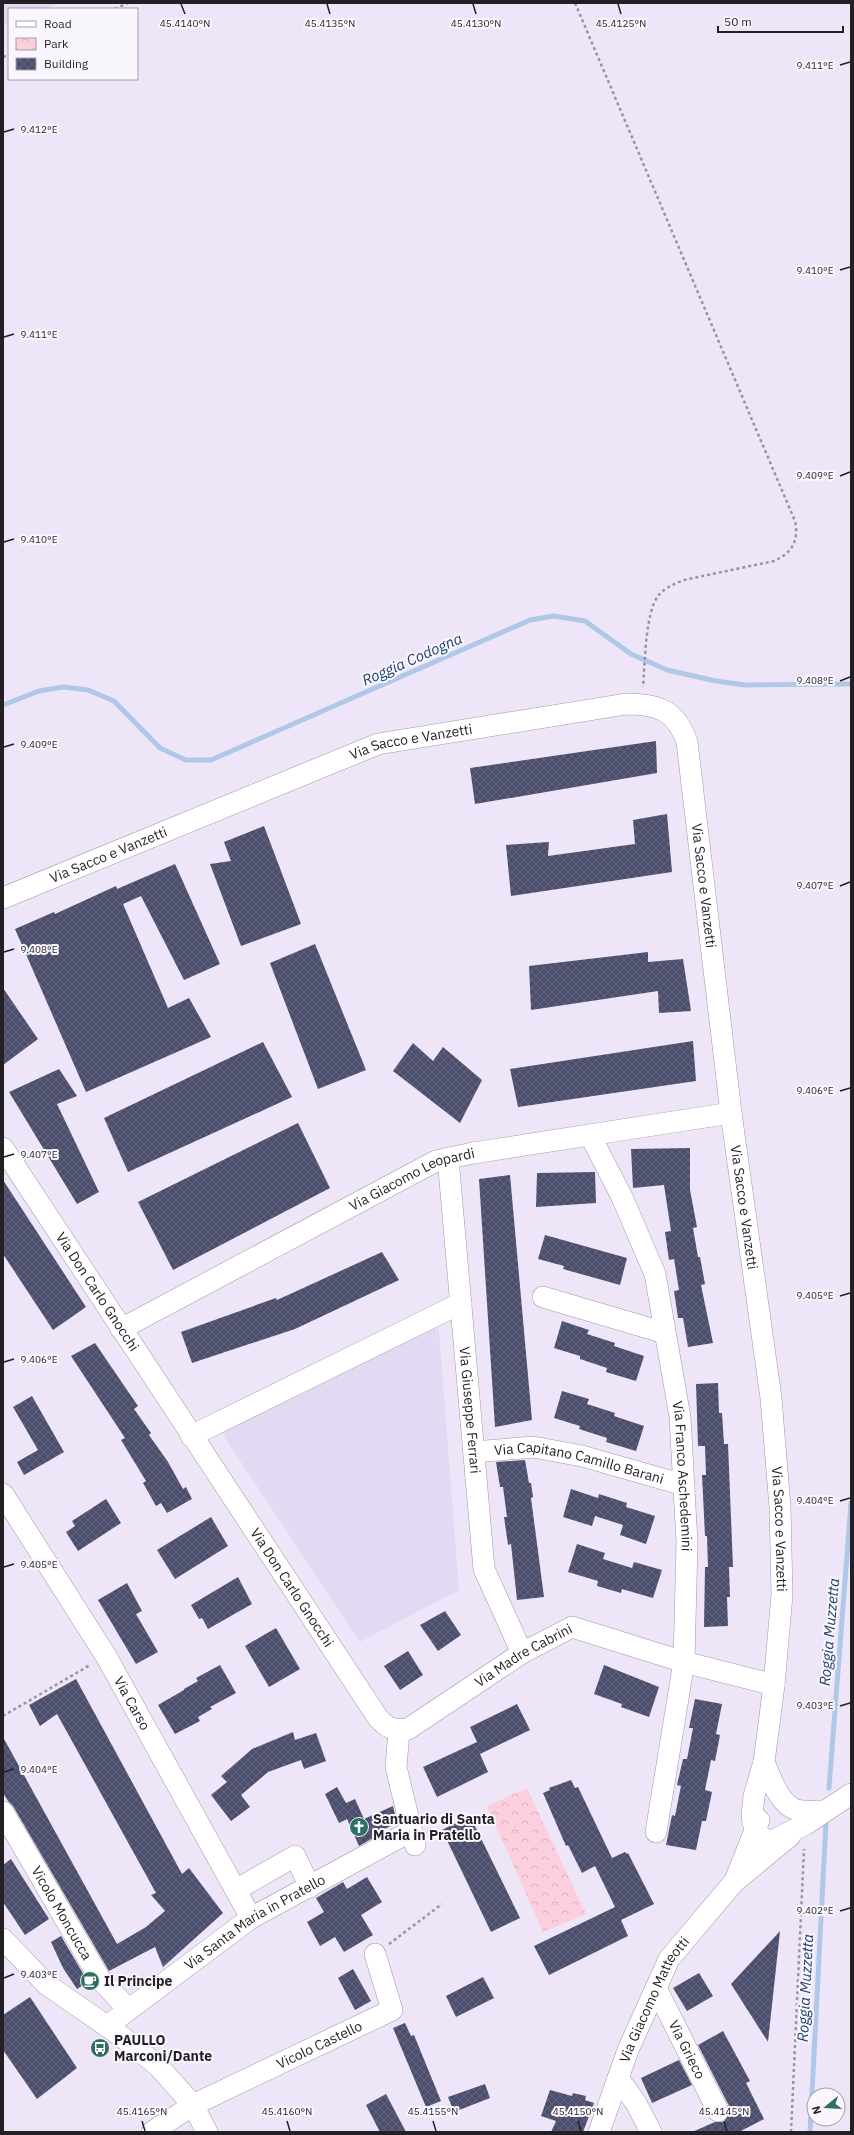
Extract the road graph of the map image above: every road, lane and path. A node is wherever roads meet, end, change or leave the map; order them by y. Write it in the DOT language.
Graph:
graph roads {
  1 [pos="128,3"];
  2 [pos="575,3"];
  3 [pos="117,8"];
  4 [pos="645,668"];
  5 [pos="3,898"];
  6 [pos="731,1113"];
  7 [pos="590,1135"];
  8 [pos="3,1148"];
  9 [pos="448,1158"];
  10 [pos="543,1297"];
  11 [pos="461,1303"];
  12 [pos="121,1328"];
  13 [pos="665,1333"];
  14 [pos="191,1436"];
  15 [pos="474,1452"];
  16 [pos="684,1485"];
  17 [pos="3,1494"];
  18 [pos="522,1653"];
  19 [pos="106,1656"];
  20 [pos="684,1662"];
  21 [pos="774,1685"];
  22 [pos="3,1716"];
  23 [pos="399,1731"];
  24 [pos="768,1771"];
  25 [pos="851,1794"];
  26 [pos="823,1811"];
  27 [pos="3,1812"];
  28 [pos="806,1824"];
  29 [pos="756,1830"];
  30 [pos="656,1832"];
  31 [pos="734,1882"];
  32 [pos="310,1887"];
  33 [pos="236,1890"];
  34 [pos="442,1904"];
  35 [pos="251,1918"];
  36 [pos="3,1939"];
  37 [pos="376,1954"];
  38 [pos="656,1988"];
  39 [pos="128,2009"];
  40 [pos="106,2026"];
  41 [pos="618,2078"];
  42 [pos="193,2105"];
  43 [pos="718,2111"];
  44 [pos="152,2132"];
  45 [pos="208,2132"];
  46 [pos="599,2132"];
  47 [pos="651,2132"];
  48 [pos="791,2132"];
  1 -- 3 [label="path"];
  2 -- 4 [label="path"];
  5 -- 6 [label="street, Via Sacco e Vanzetti"];
  6 -- 7 [label="street, Via Giacomo Leopardi"];
  6 -- 21 [label="street, Via Sacco e Vanzetti"];
  7 -- 9 [label="street, Via Giacomo Leopardi"];
  7 -- 13 [label="street, Via Franco Aschedemini"];
  8 -- 12 [label="street, Via Don Carlo Gnocchi"];
  9 -- 11 [label="street, Via Giuseppe Ferrari"];
  9 -- 12 [label="street, Via Giacomo Leopardi"];
  10 -- 13 [label="street"];
  11 -- 14 [label="street"];
  11 -- 15 [label="street, Via Giuseppe Ferrari"];
  12 -- 14 [label="street, Via Don Carlo Gnocchi"];
  13 -- 16 [label="street, Via Franco Aschedemini"];
  14 -- 23 [label="street, Via Don Carlo Gnocchi"];
  15 -- 16 [label="street, Via Capitano Camillo Barani"];
  15 -- 18 [label="street, Via Giuseppe Ferrari"];
  16 -- 20 [label="street, Via Franco Aschedemini"];
  17 -- 19 [label="street, Via Carso"];
  18 -- 20 [label="street, Via Madre Cabrini"];
  18 -- 23 [label="street, Via Madre Cabrini"];
  19 -- 22 [label="path"];
  19 -- 33 [label="street, Via Carso"];
  20 -- 21 [label="street, Via Madre Cabrini"];
  20 -- 30 [label="street, Via Franco Aschedemini"];
  21 -- 24 [label="street, Via Sacco e Vanzetti"];
  23 -- 32 [label="street, Via Santa Maria in Pratello"];
  24 -- 26 [label="street"];
  24 -- 29 [label="street, Via Sacco e Vanzetti"];
  25 -- 26 [label="street"];
  26 -- 28 [label="street"];
  27 -- 39 [label="street, Vicolo Moncucca"];
  28 -- 29 [label="street"];
  28 -- 31 [label="street, Via Giacomo Matteotti"];
  28 -- 48 [label="path"];
  29 -- 31 [label="street, Via Giacomo Matteotti"];
  31 -- 38 [label="street, Via Giacomo Matteotti"];
  32 -- 33 [label="street"];
  32 -- 35 [label="street, Via Santa Maria in Pratello"];
  33 -- 35 [label="street, Via Carso"];
  34 -- 37 [label="path"];
  35 -- 39 [label="street, Via Santa Maria in Pratello"];
  36 -- 40 [label="street"];
  37 -- 42 [label="street, Vicolo Castello"];
  38 -- 41 [label="street, Via Giacomo Matteotti"];
  38 -- 43 [label="street, Via Grieco"];
  39 -- 40 [label="street, Via Santa Maria in Pratello"];
  40 -- 42 [label="street"];
  41 -- 46 [label="street, Via Giacomo Matteotti"];
  41 -- 47 [label="street"];
  42 -- 44 [label="street"];
  42 -- 45 [label="street"];
}
